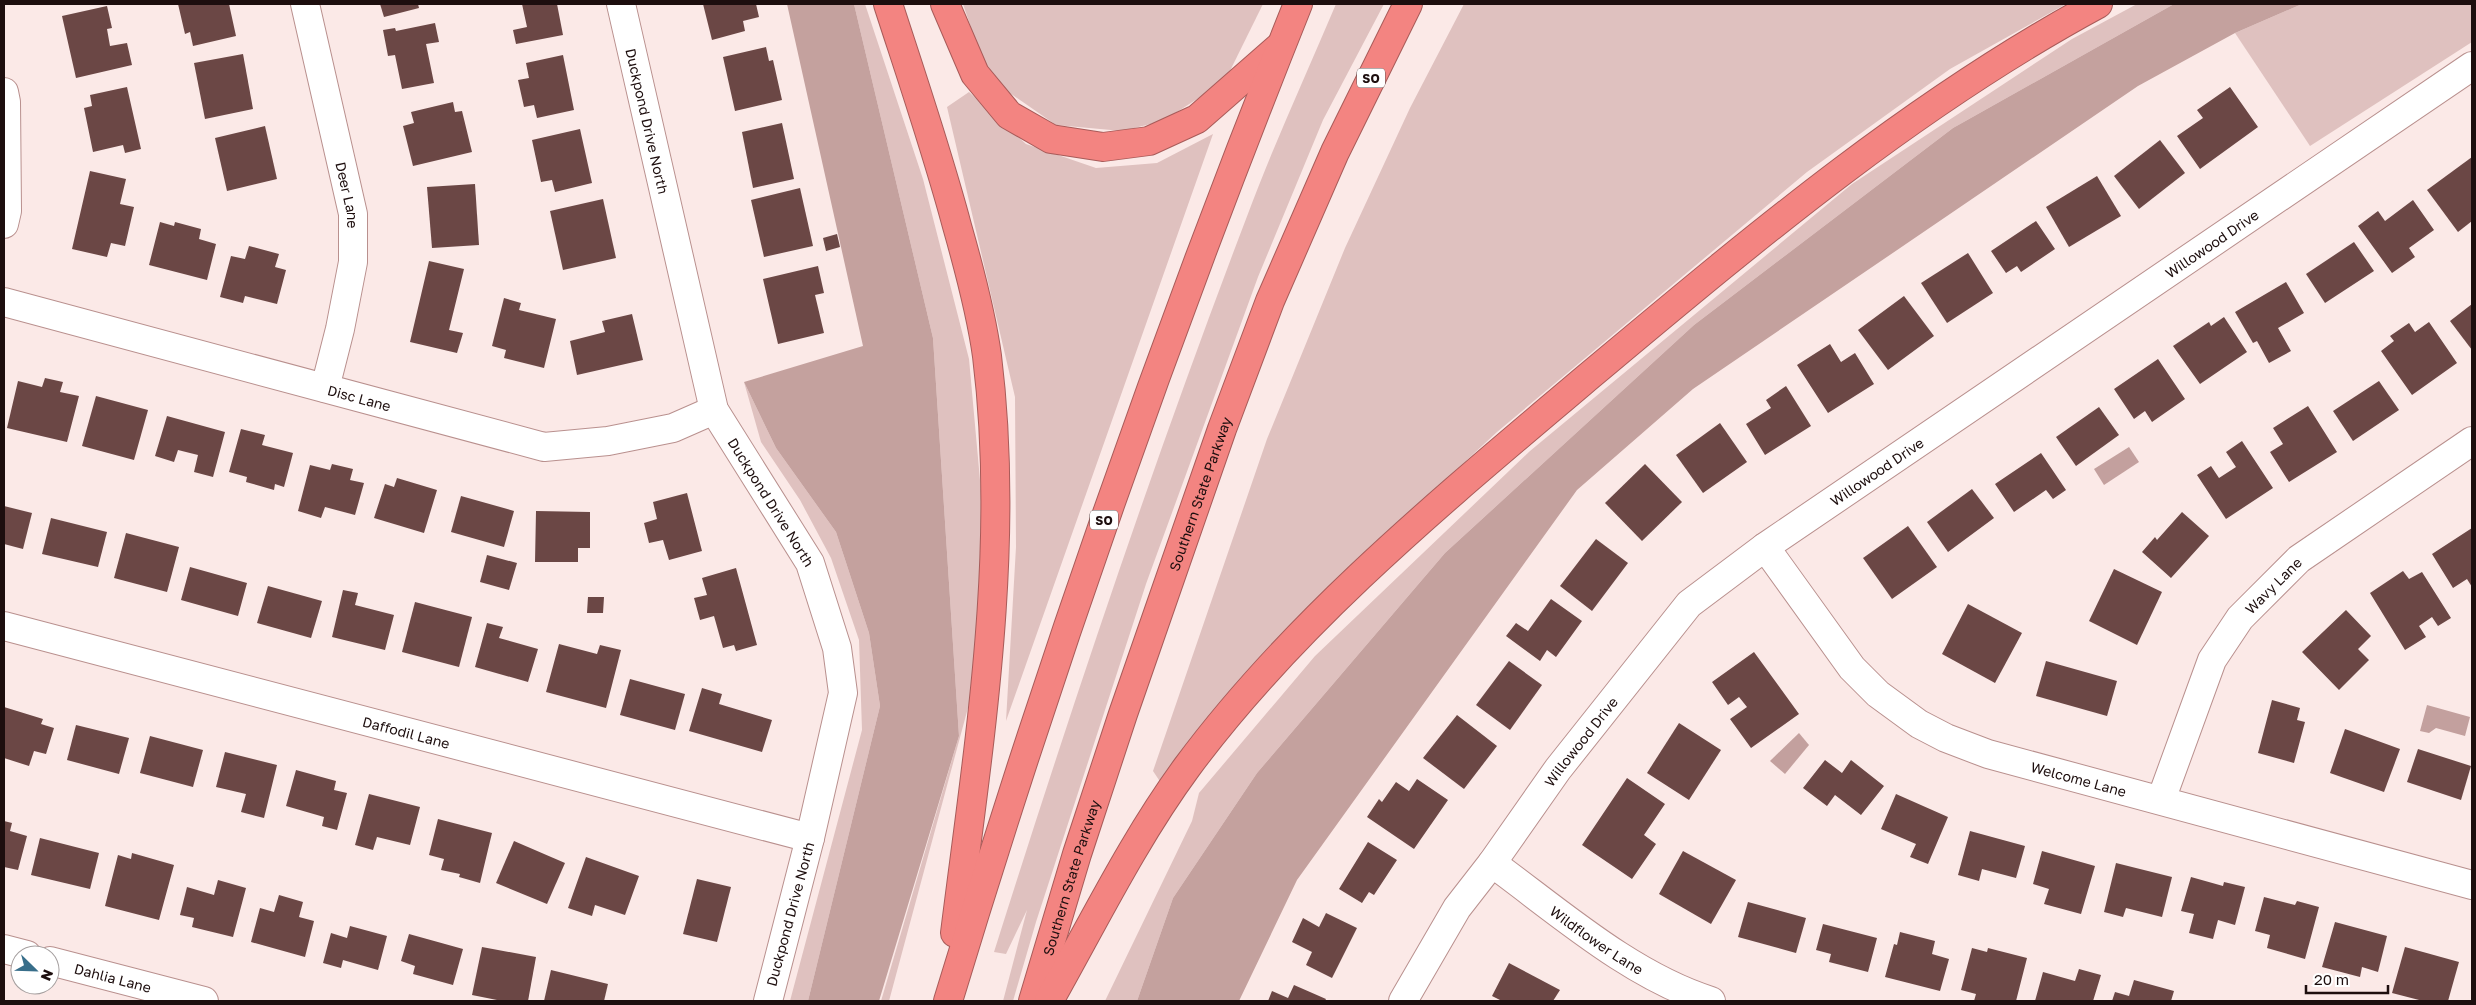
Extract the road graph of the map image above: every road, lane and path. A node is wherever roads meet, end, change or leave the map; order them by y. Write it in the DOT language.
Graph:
graph roads {
  1 [pos="305,4"];
  2 [pos="621,4"];
  3 [pos="888,4"];
  4 [pos="945,4"];
  5 [pos="1298,4"];
  6 [pos="1408,4"];
  7 [pos="2098,4"];
  8 [pos="1281,45"];
  9 [pos="2472,66"];
  10 [pos="4,92"];
  11 [pos="4,224"];
  12 [pos="4,302"];
  13 [pos="325,388"];
  14 [pos="714,410"];
  15 [pos="2472,441"];
  16 [pos="1765,547"];
  17 [pos="4,626"];
  18 [pos="2161,800"];
  19 [pos="810,838"];
  20 [pos="1492,864"];
  21 [pos="2472,885"];
  22 [pos="60,965"];
  23 [pos="124,991"];
  24 [pos="204,1001"];
  25 [pos="768,1001"];
  26 [pos="947,1001"];
  27 [pos="1033,1001"];
  28 [pos="1049,1001"];
  29 [pos="1403,1001"];
  30 [pos="1711,1001"];
  1 -- 13 [label="street, Deer Lane"];
  2 -- 14 [label="street, Duckpond Drive North"];
  3 -- 26 [label="highway"];
  4 -- 8 [label="highway"];
  5 -- 8 [label="highway, SO"];
  6 -- 27 [label="highway, Southern State Parkway / SO"];
  7 -- 28 [label="highway"];
  8 -- 26 [label="highway, SO"];
  9 -- 16 [label="street, Willowood Drive"];
  10 -- 11 [label="street"];
  12 -- 13 [label="street, Disc Lane"];
  13 -- 14 [label="street, Disc Lane"];
  14 -- 19 [label="street, Duckpond Drive North"];
  15 -- 18 [label="street, Wavy Lane"];
  16 -- 18 [label="street, Welcome Lane"];
  16 -- 20 [label="street, Willowood Drive"];
  17 -- 19 [label="street, Daffodil Lane"];
  18 -- 21 [label="street, Welcome Lane"];
  19 -- 25 [label="street, Duckpond Drive North"];
  20 -- 29 [label="street, Willowood Drive"];
  20 -- 30 [label="street, Wildflower Lane"];
  22 -- 23 [label="street, Dahlia Lane"];
  23 -- 24 [label="street, Dahlia Lane"];
}
